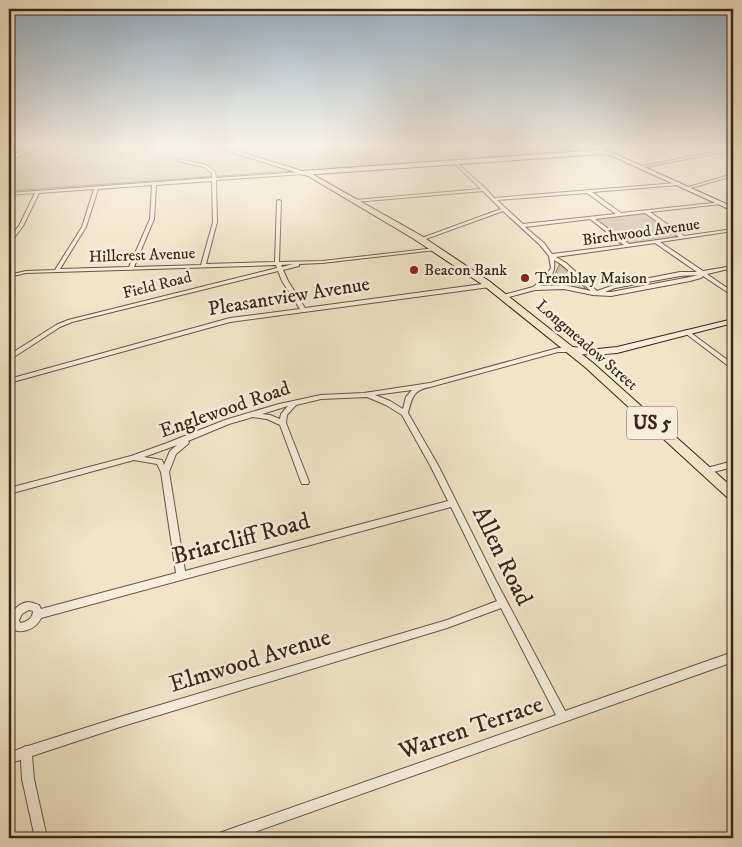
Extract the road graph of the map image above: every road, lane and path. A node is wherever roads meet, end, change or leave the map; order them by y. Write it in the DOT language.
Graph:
graph roads {
  1 [pos="113,187"];
  2 [pos="154,187"];
  3 [pos="213,187"];
  4 [pos="329,187"];
  5 [pos="481,187"];
  6 [pos="653,187"];
  7 [pos="683,187"];
  8 [pos="692,187"];
  9 [pos="96,188"];
  10 [pos="687,188"];
  11 [pos="485,190"];
  12 [pos="37,193"];
  13 [pos="591,193"];
  14 [pos="9,194"];
  15 [pos="495,200"];
  16 [pos="279,201"];
  17 [pos="355,201"];
  18 [pos="721,203"];
  19 [pos="733,208"];
  20 [pos="504,209"];
  21 [pos="646,212"];
  22 [pos="621,216"];
  23 [pos="592,219"];
  24 [pos="521,226"];
  25 [pos="733,230"];
  26 [pos="684,238"];
  27 [pos="421,239"];
  28 [pos="9,241"];
  29 [pos="657,242"];
  30 [pos="628,246"];
  31 [pos="436,249"];
  32 [pos="551,256"];
  33 [pos="277,262"];
  34 [pos="322,262"];
  35 [pos="203,266"];
  36 [pos="733,267"];
  37 [pos="132,268"];
  38 [pos="279,269"];
  39 [pos="57,271"];
  40 [pos="702,273"];
  41 [pos="9,275"];
  42 [pos="490,285"];
  43 [pos="535,288"];
  44 [pos="597,294"];
  45 [pos="733,294"];
  46 [pos="505,296"];
  47 [pos="303,310"];
  48 [pos="733,321"];
  49 [pos="687,332"];
  50 [pos="571,350"];
  51 [pos="9,358"];
  52 [pos="733,367"];
  53 [pos="9,381"];
  54 [pos="419,387"];
  55 [pos="364,395"];
  56 [pos="296,402"];
  57 [pos="405,413"];
  58 [pos="249,415"];
  59 [pos="282,423"];
  60 [pos="194,436"];
  61 [pos="132,458"];
  62 [pos="733,464"];
  63 [pos="706,471"];
  64 [pos="165,472"];
  65 [pos="305,482"];
  66 [pos="9,491"];
  67 [pos="733,495"];
  68 [pos="454,503"];
  69 [pos="182,576"];
  70 [pos="503,603"];
  71 [pos="38,614"];
  72 [pos="733,657"];
  73 [pos="563,718"];
  74 [pos="26,751"];
  75 [pos="9,758"];
  76 [pos="40,838"];
  77 [pos="222,838"];
  1 -- 9 [label="street"];
  2 -- 37 [label="street"];
  3 -- 35 [label="street"];
  4 -- 17 [label="main road, Longmeadow Street / US 5"];
  5 -- 11 [label="street"];
  6 -- 13 [label="street"];
  7 -- 10 [label="street"];
  8 -- 10 [label="street"];
  9 -- 12 [label="street"];
  9 -- 39 [label="street"];
  10 -- 18 [label="street"];
  11 -- 15 [label="street"];
  11 -- 17 [label="street"];
  12 -- 14 [label="street"];
  12 -- 28 [label="street"];
  13 -- 15 [label="street"];
  13 -- 22 [label="street"];
  15 -- 20 [label="street"];
  16 -- 33 [label="street"];
  17 -- 27 [label="main road, Longmeadow Street / US 5"];
  18 -- 19 [label="street"];
  18 -- 21 [label="street"];
  20 -- 24 [label="street"];
  20 -- 27 [label="street"];
  21 -- 22 [label="street"];
  21 -- 26 [label="street"];
  22 -- 23 [label="street"];
  23 -- 24 [label="street"];
  23 -- 30 [label="street"];
  24 -- 32 [label="street"];
  25 -- 26 [label="street, Birchwood Avenue"];
  26 -- 29 [label="street, Birchwood Avenue"];
  27 -- 31 [label="main road, Longmeadow Street / US 5"];
  29 -- 30 [label="street, Birchwood Avenue"];
  29 -- 40 [label="street"];
  30 -- 32 [label="street, Birchwood Avenue"];
  31 -- 34 [label="street, Field Road"];
  31 -- 42 [label="main road, Longmeadow Street / US 5"];
  32 -- 43 [label="street"];
  32 -- 44 [label="street"];
  33 -- 34 [label="street, Field Road"];
  33 -- 35 [label="street, Hillcrest Avenue"];
  33 -- 38 [label="street"];
  34 -- 38 [label="street, Field Road"];
  35 -- 37 [label="street, Hillcrest Avenue"];
  36 -- 40 [label="street"];
  37 -- 39 [label="street, Hillcrest Avenue"];
  38 -- 47 [label="street"];
  38 -- 51 [label="street, Field Road"];
  39 -- 41 [label="street, Hillcrest Avenue"];
  40 -- 44 [label="street"];
  40 -- 45 [label="street"];
  42 -- 46 [label="main road, Longmeadow Street / US 5"];
  42 -- 47 [label="street, Pleasantview Avenue"];
  43 -- 44 [label="street"];
  43 -- 46 [label="street"];
  46 -- 50 [label="main road, Longmeadow Street / US 5"];
  47 -- 53 [label="street, Pleasantview Avenue"];
  48 -- 49 [label="street"];
  49 -- 50 [label="street"];
  49 -- 52 [label="street"];
  50 -- 54 [label="street, Englewood Road"];
  50 -- 63 [label="main road, Longmeadow Street / US 5"];
  54 -- 55 [label="street, Englewood Road"];
  54 -- 57 [label="street"];
  55 -- 56 [label="street, Englewood Road"];
  55 -- 57 [label="street"];
  56 -- 58 [label="street, Englewood Road"];
  56 -- 59 [label="street"];
  57 -- 68 [label="street, Allen Road"];
  58 -- 59 [label="street"];
  58 -- 60 [label="street, Englewood Road"];
  59 -- 65 [label="street"];
  60 -- 61 [label="street, Englewood Road"];
  60 -- 64 [label="street"];
  61 -- 64 [label="street"];
  61 -- 66 [label="street, Englewood Road"];
  62 -- 63 [label="street"];
  63 -- 67 [label="main road, Longmeadow Street / US 5"];
  64 -- 69 [label="street"];
  68 -- 69 [label="street, Briarcliff Road"];
  68 -- 70 [label="street, Allen Road"];
  69 -- 71 [label="street, Briarcliff Road"];
  70 -- 73 [label="street, Allen Road"];
  70 -- 74 [label="street, Elmwood Avenue"];
  72 -- 73 [label="street, Warren Terrace"];
  73 -- 77 [label="street, Warren Terrace"];
  74 -- 75 [label="street, Elmwood Avenue"];
  74 -- 76 [label="street"];
}
